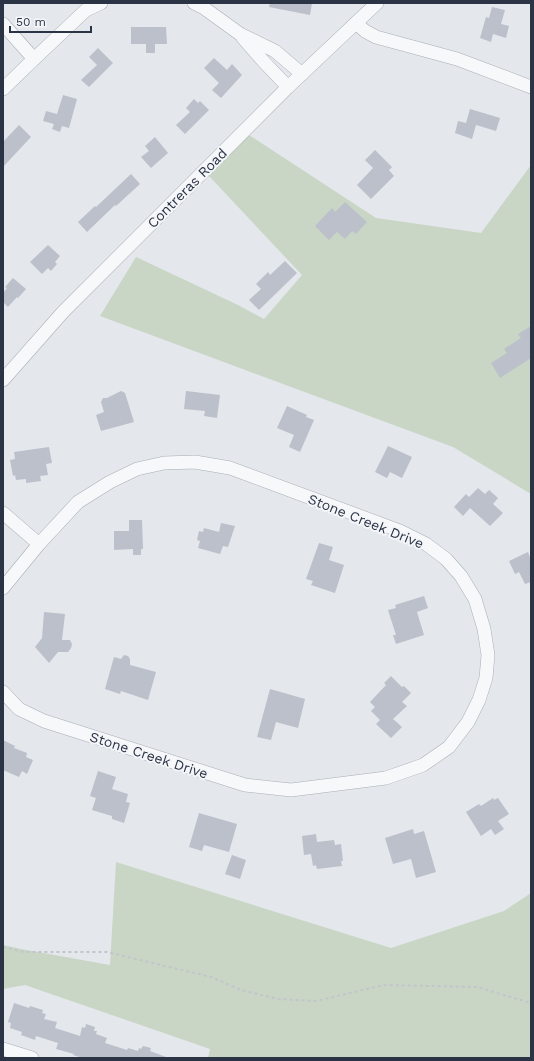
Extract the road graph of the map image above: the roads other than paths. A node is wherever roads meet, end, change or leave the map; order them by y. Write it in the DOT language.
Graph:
graph roads {
  1 [pos="101,3"];
  2 [pos="194,3"];
  3 [pos="377,3"];
  4 [pos="356,23"];
  5 [pos="3,24"];
  6 [pos="240,34"];
  7 [pos="34,59"];
  8 [pos="302,74"];
  9 [pos="288,87"];
  10 [pos="531,87"];
  11 [pos="3,89"];
  12 [pos="3,380"];
  13 [pos="3,513"];
  14 [pos="39,544"];
  15 [pos="3,588"];
  16 [pos="3,692"];
  17 [pos="3,1049"];
  18 [pos="32,1058"];
  1 -- 7 [label="street"];
  2 -- 6 [label="street"];
  3 -- 4 [label="street, Contreras Road"];
  4 -- 8 [label="street, Contreras Road"];
  4 -- 10 [label="street"];
  5 -- 7 [label="street"];
  6 -- 8 [label="street"];
  6 -- 9 [label="street"];
  7 -- 11 [label="street"];
  8 -- 9 [label="street, Contreras Road"];
  9 -- 12 [label="street, Contreras Road"];
  13 -- 14 [label="street"];
  14 -- 15 [label="street, Stone Creek Drive"];
  14 -- 16 [label="street, Stone Creek Drive"];
  17 -- 18 [label="street"];
}
